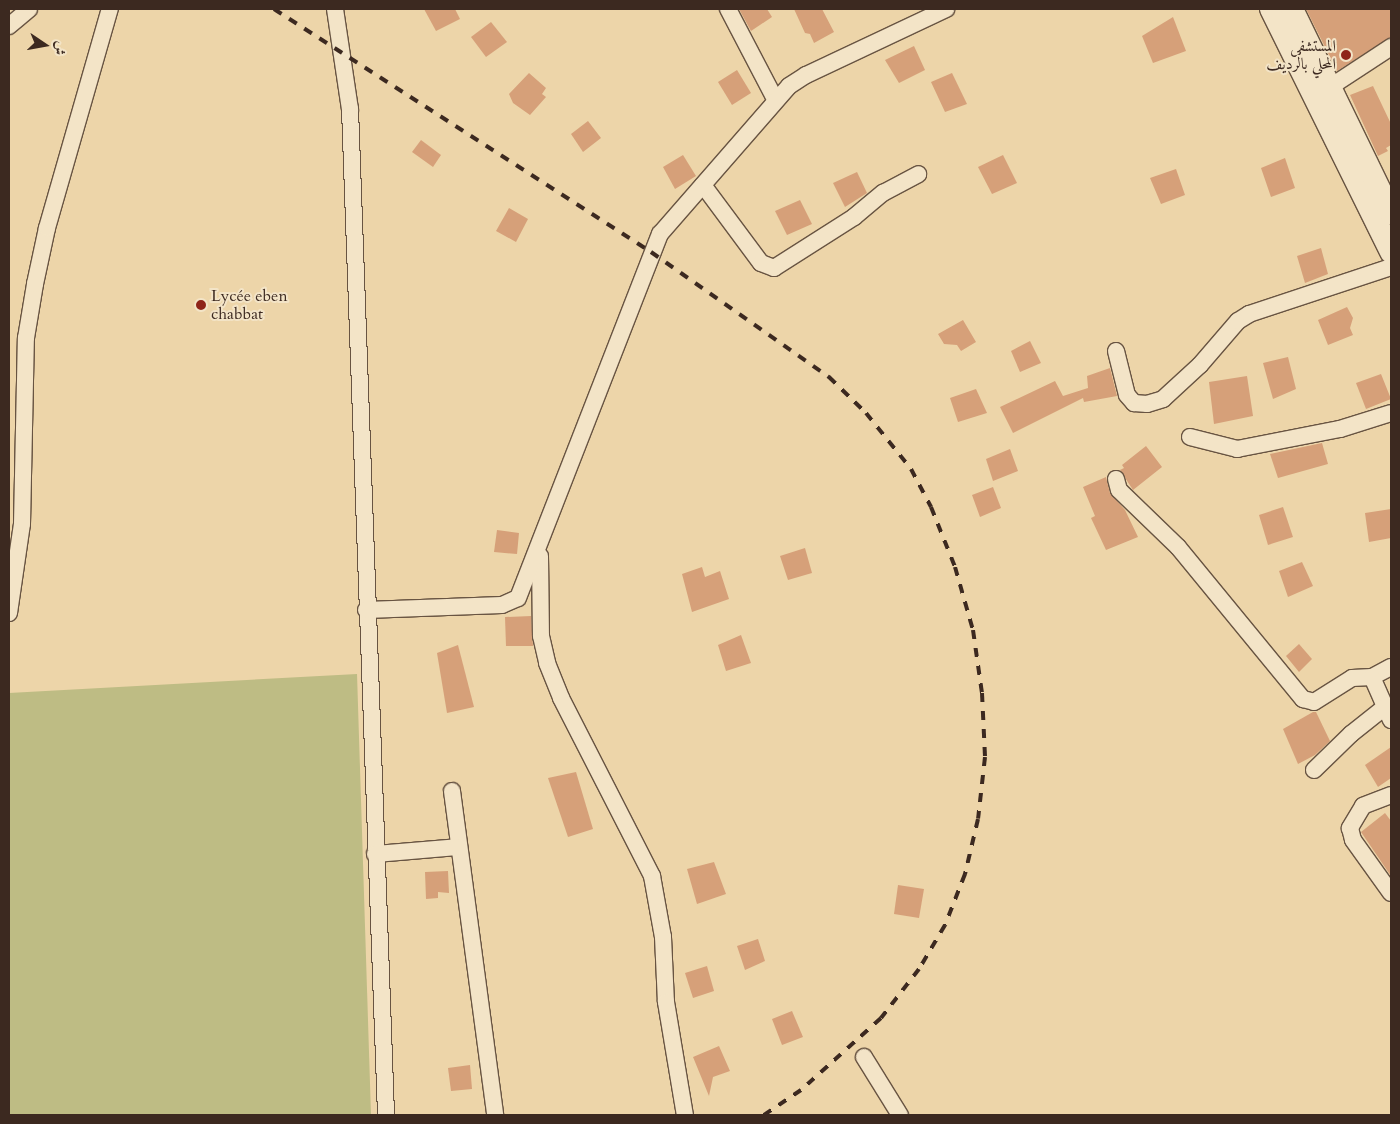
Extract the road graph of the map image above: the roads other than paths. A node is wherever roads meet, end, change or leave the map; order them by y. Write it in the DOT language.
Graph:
graph roads {
  1 [pos="29,9"];
  2 [pos="110,9"];
  3 [pos="335,9"];
  4 [pos="728,9"];
  5 [pos="1271,9"];
  6 [pos="1292,9"];
  7 [pos="939,10"];
  8 [pos="9,26"];
  9 [pos="1391,47"];
  10 [pos="1322,92"];
  11 [pos="775,99"];
  12 [pos="918,174"];
  13 [pos="703,185"];
  14 [pos="1391,214"];
  15 [pos="1391,252"];
  16 [pos="1391,267"];
  17 [pos="1116,351"];
  18 [pos="1391,414"];
  19 [pos="1190,437"];
  20 [pos="1116,479"];
  21 [pos="539,546"];
  22 [pos="366,610"];
  23 [pos="9,613"];
  24 [pos="1391,667"];
  25 [pos="1372,677"];
  26 [pos="1388,714"];
  27 [pos="1314,770"];
  28 [pos="452,791"];
  29 [pos="1391,795"];
  30 [pos="458,847"];
  31 [pos="376,854"];
  32 [pos="1391,893"];
  33 [pos="864,1057"];
  34 [pos="386,1115"];
  35 [pos="496,1115"];
  36 [pos="685,1115"];
  37 [pos="900,1115"];
  1 -- 8 [label="street"];
  2 -- 23 [label="street"];
  3 -- 22 [label="street"];
  4 -- 11 [label="street"];
  5 -- 10 [label="main road"];
  6 -- 10 [label="main road"];
  7 -- 11 [label="street"];
  9 -- 10 [label="street"];
  10 -- 14 [label="main road"];
  10 -- 15 [label="main road"];
  11 -- 13 [label="street"];
  12 -- 13 [label="street"];
  13 -- 21 [label="street"];
  16 -- 17 [label="street"];
  18 -- 19 [label="street"];
  20 -- 25 [label="street"];
  21 -- 22 [label="street"];
  21 -- 36 [label="street"];
  22 -- 31 [label="street"];
  24 -- 25 [label="street"];
  25 -- 26 [label="street"];
  26 -- 27 [label="street"];
  28 -- 30 [label="street"];
  29 -- 32 [label="street"];
  30 -- 31 [label="street"];
  30 -- 35 [label="street"];
  31 -- 34 [label="street"];
  33 -- 37 [label="street"];
}
